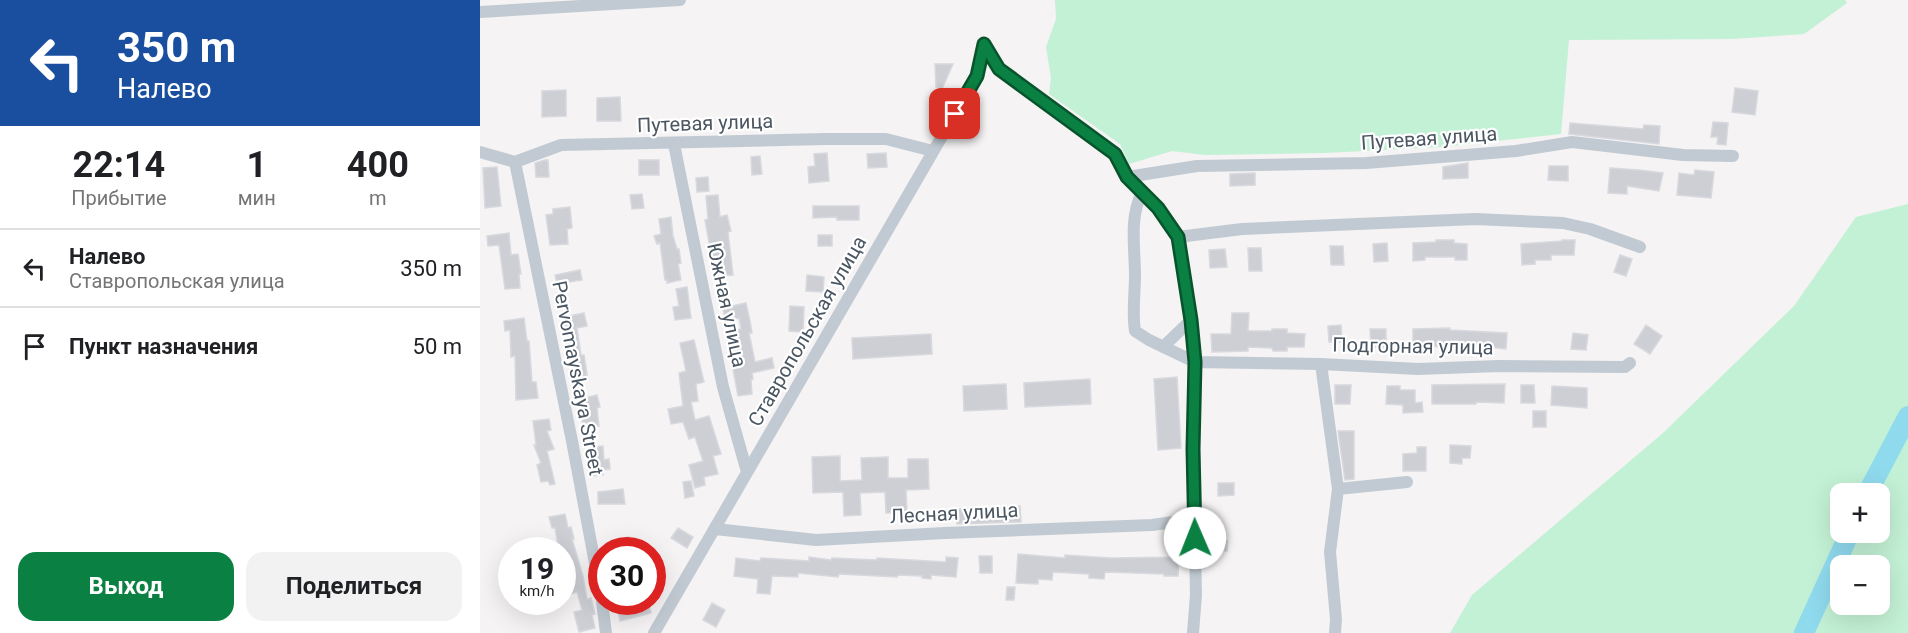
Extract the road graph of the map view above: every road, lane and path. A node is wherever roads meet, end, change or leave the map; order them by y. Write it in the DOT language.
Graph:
graph roads {
  1 [pos="680,0"];
  2 [pos="480,12"];
  3 [pos="674,144"];
  4 [pos="480,152"];
  5 [pos="933,152"];
  6 [pos="1733,156"];
  7 [pos="515,162"];
  8 [pos="1127,177"];
  9 [pos="1142,193"];
  10 [pos="1178,237"];
  11 [pos="1640,247"];
  12 [pos="1191,320"];
  13 [pos="1163,347"];
  14 [pos="1195,362"];
  15 [pos="1630,363"];
  16 [pos="1321,364"];
  17 [pos="747,472"];
  18 [pos="1407,482"];
  19 [pos="1338,489"];
  20 [pos="1194,519"];
  21 [pos="716,529"];
  22 [pos="590,537"];
  23 [pos="604,615"];
  24 [pos="606,633"];
  25 [pos="654,633"];
  26 [pos="1193,633"];
  27 [pos="1335,633"];
  1 -- 2 [label="street"];
  3 -- 5 [label="street, Путевая улица"];
  3 -- 7 [label="street, Путевая улица"];
  3 -- 17 [label="street, Южная улица"];
  4 -- 7 [label="street"];
  5 -- 8 [label="street, Ставропольская улица"];
  5 -- 17 [label="street, Ставропольская улица"];
  6 -- 8 [label="street, Путевая улица"];
  7 -- 22 [label="street, Pervomayskaya Street"];
  8 -- 9 [label="street"];
  9 -- 10 [label="street"];
  9 -- 13 [label="street"];
  10 -- 11 [label="street"];
  10 -- 12 [label="street"];
  12 -- 13 [label="street"];
  12 -- 14 [label="street"];
  13 -- 14 [label="street"];
  14 -- 16 [label="street, Подгорная улица"];
  14 -- 20 [label="street"];
  15 -- 16 [label="street, Подгорная улица"];
  16 -- 19 [label="street"];
  17 -- 21 [label="street, Ставропольская улица"];
  18 -- 19 [label="street"];
  19 -- 27 [label="street"];
  20 -- 21 [label="street, Лесная улица"];
  20 -- 26 [label="street"];
  21 -- 25 [label="street, Ставропольская улица"];
  23 -- 24 [label="street, Pervomayskaya Street"];
}
